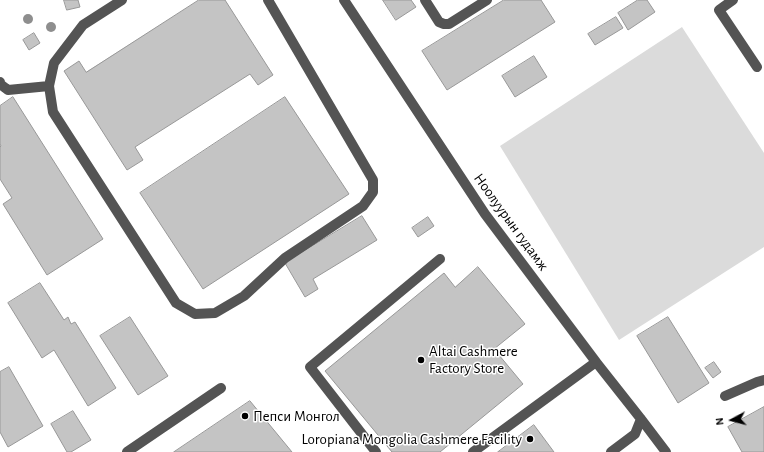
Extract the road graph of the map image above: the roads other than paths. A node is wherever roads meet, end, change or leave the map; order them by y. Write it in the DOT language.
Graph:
graph roads {
  1 [pos="122,0"];
  2 [pos="268,0"];
  3 [pos="344,0"];
  4 [pos="425,0"];
  5 [pos="487,0"];
  6 [pos="733,0"];
  7 [pos="757,67"];
  8 [pos="0,82"];
  9 [pos="49,86"];
  10 [pos="440,259"];
  11 [pos="596,362"];
  12 [pos="764,380"];
  13 [pos="221,388"];
  14 [pos="725,396"];
  15 [pos="641,419"];
  16 [pos="127,452"];
  17 [pos="376,452"];
  18 [pos="473,452"];
  19 [pos="611,452"];
  20 [pos="666,452"];
  1 -- 9 [label="street"];
  2 -- 9 [label="street"];
  3 -- 11 [label="street, Ноолуурын гудамж"];
  4 -- 5 [label="street"];
  6 -- 7 [label="street"];
  8 -- 9 [label="street"];
  10 -- 17 [label="street"];
  11 -- 15 [label="street, Ноолуурын гудамж"];
  11 -- 18 [label="street"];
  12 -- 14 [label="street"];
  13 -- 16 [label="street"];
  15 -- 19 [label="street"];
  15 -- 20 [label="street, Ноолуурын гудамж"];
}
